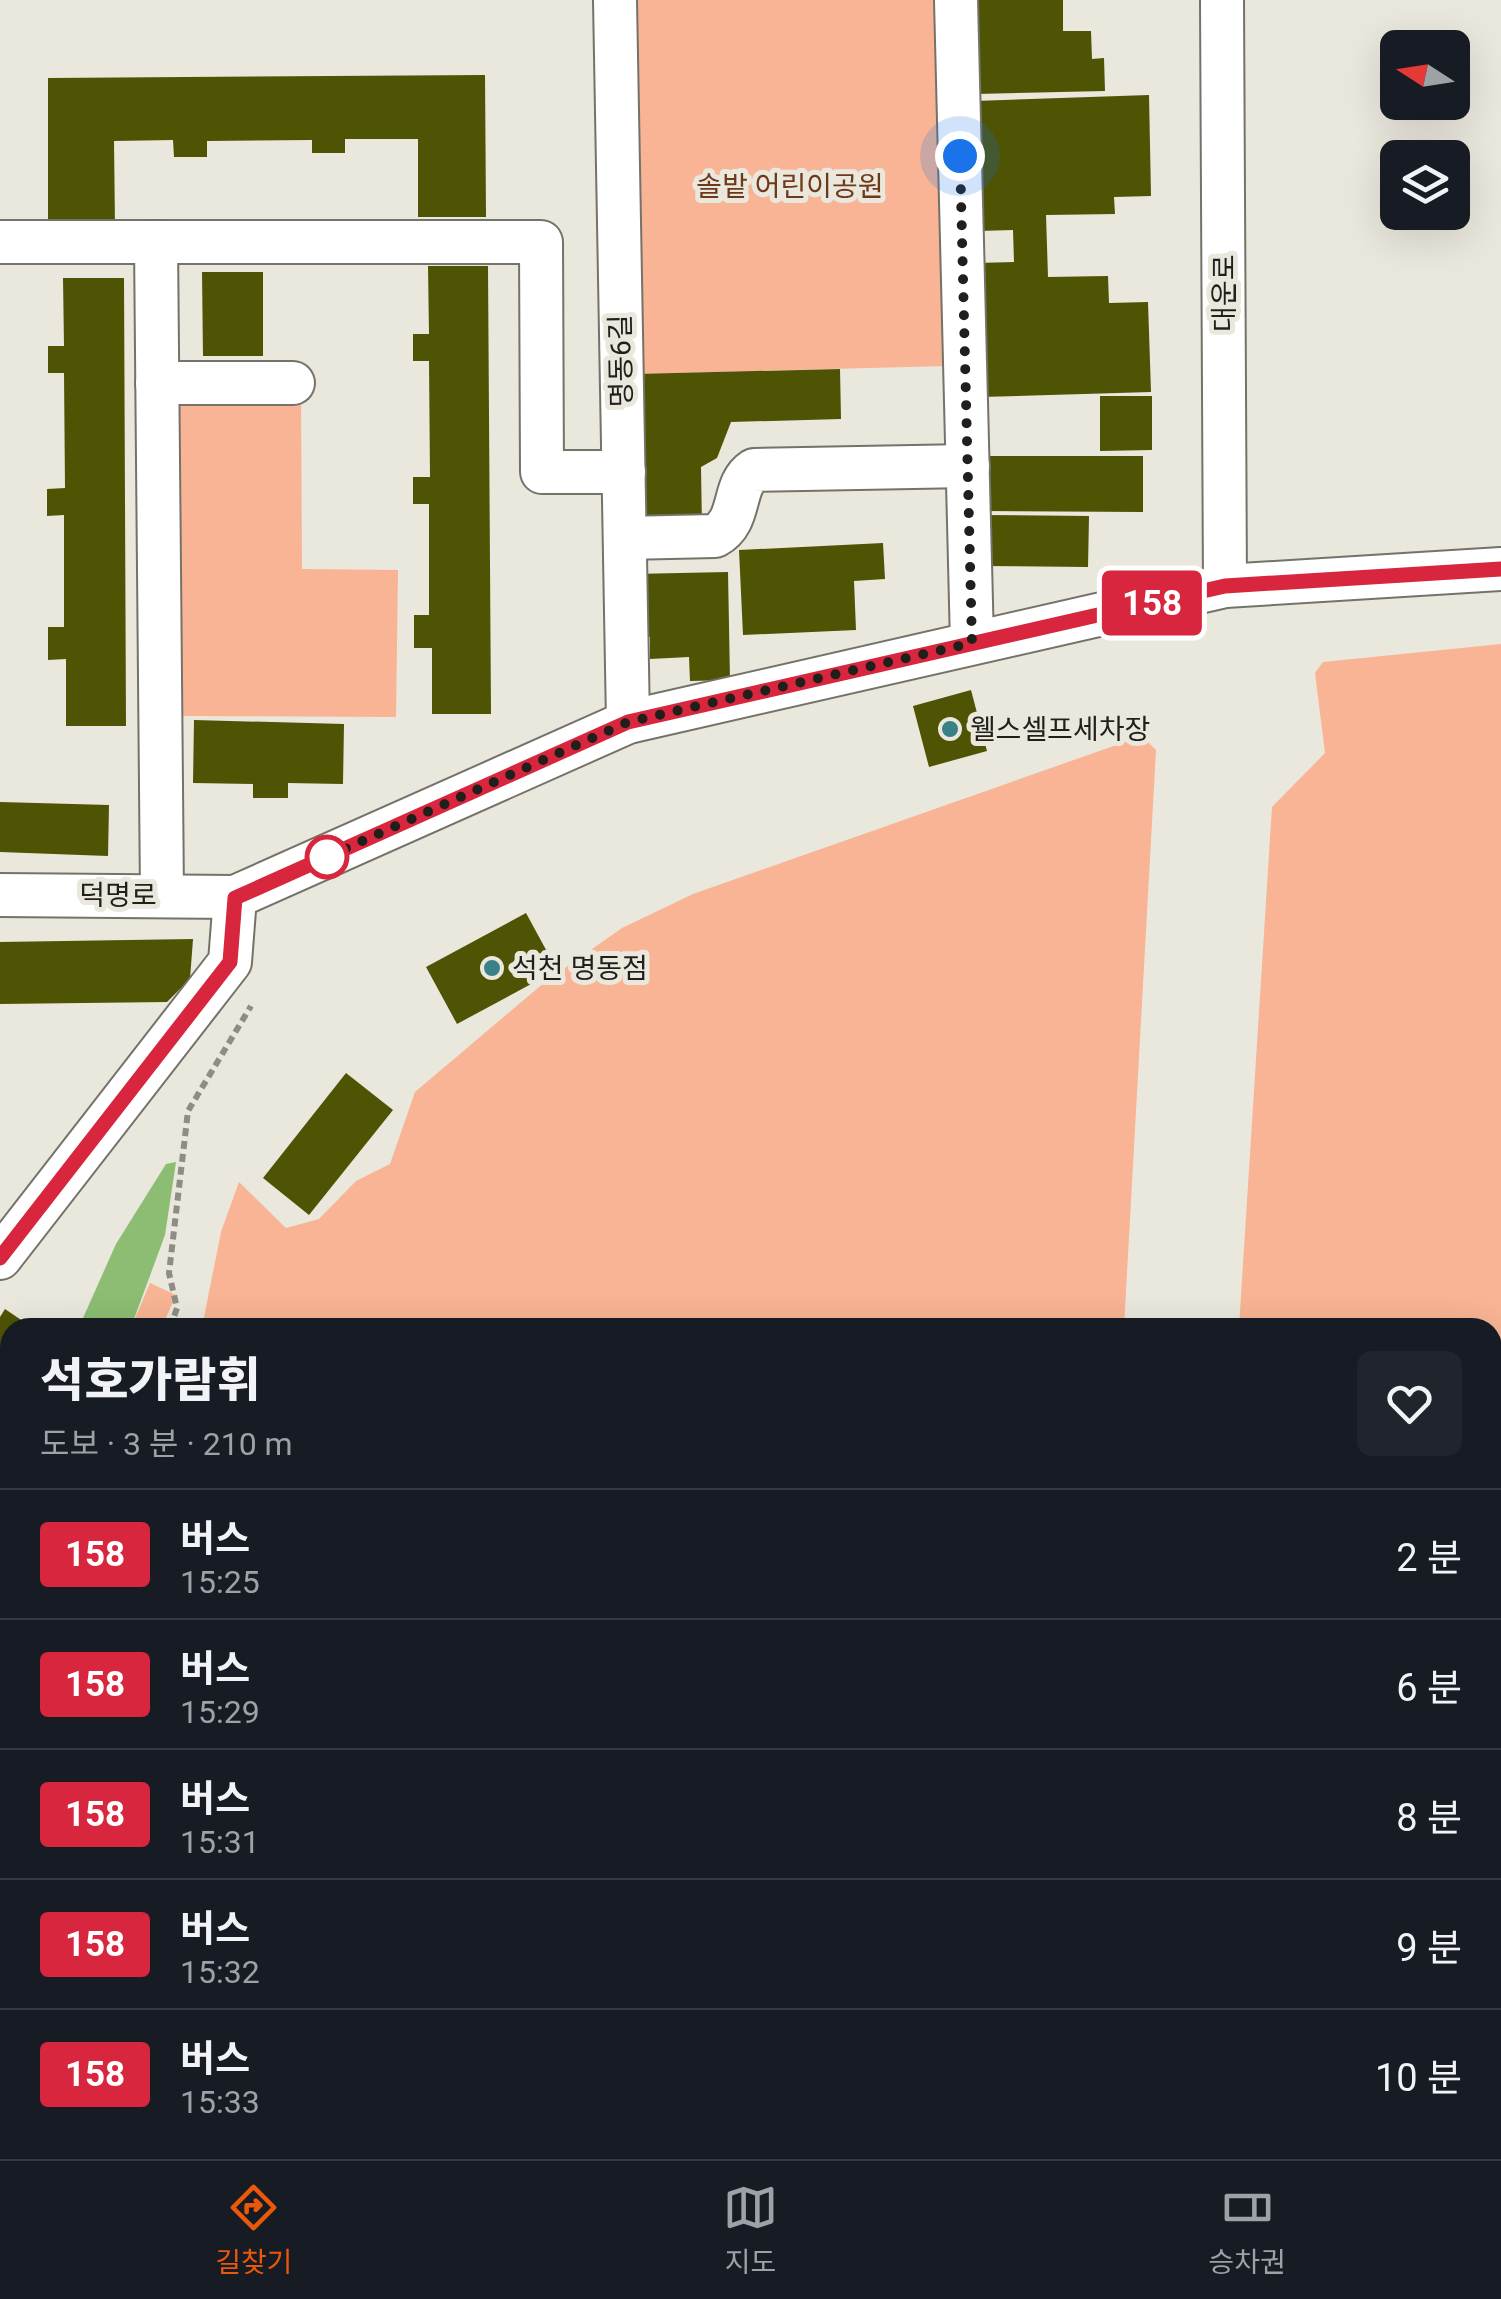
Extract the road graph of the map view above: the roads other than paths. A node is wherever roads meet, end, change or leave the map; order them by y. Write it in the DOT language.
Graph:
graph roads {
  1 [pos="615,0"];
  2 [pos="956,0"];
  3 [pos="1222,0"];
  4 [pos="0,242"];
  5 [pos="156,242"];
  6 [pos="157,383"];
  7 [pos="293,384"];
  8 [pos="968,466"];
  9 [pos="624,472"];
  10 [pos="625,538"];
  11 [pos="1501,569"];
  12 [pos="1225,586"];
  13 [pos="972,643"];
  14 [pos="628,722"];
  15 [pos="0,895"];
  16 [pos="162,895"];
  17 [pos="235,898"];
  18 [pos="0,1258"];
  1 -- 9 [label="street, 명동6길"];
  2 -- 8 [label="street"];
  3 -- 12 [label="street, 대운로"];
  4 -- 5 [label="street"];
  5 -- 6 [label="street"];
  5 -- 9 [label="street"];
  6 -- 7 [label="street"];
  6 -- 16 [label="street"];
  8 -- 10 [label="street"];
  8 -- 13 [label="street"];
  9 -- 10 [label="street, 명동6길"];
  10 -- 14 [label="street, 명동6길"];
  11 -- 12 [label="street, 덕명로"];
  12 -- 13 [label="street, 덕명로"];
  13 -- 14 [label="street, 덕명로"];
  14 -- 17 [label="street, 덕명로"];
  15 -- 16 [label="street, 덕명로"];
  16 -- 17 [label="street, 덕명로"];
  17 -- 18 [label="street"];
}
